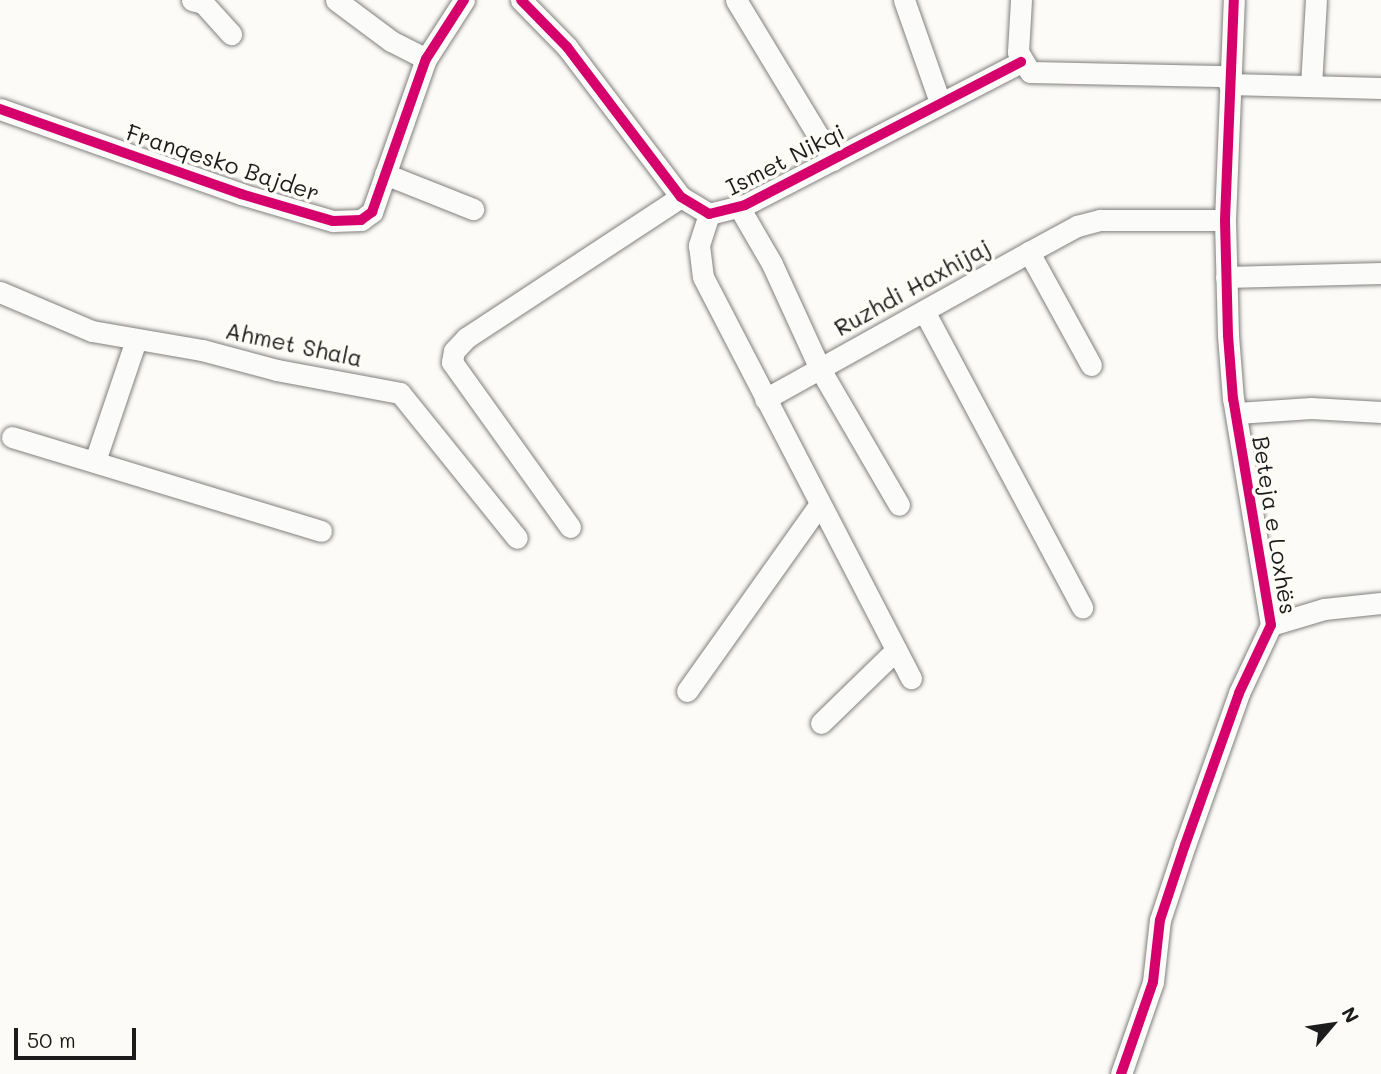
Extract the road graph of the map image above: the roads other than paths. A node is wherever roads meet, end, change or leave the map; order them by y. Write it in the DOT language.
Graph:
graph roads {
  1 [pos="192,0"];
  2 [pos="336,0"];
  3 [pos="464,0"];
  4 [pos="521,0"];
  5 [pos="736,0"];
  6 [pos="904,0"];
  7 [pos="1021,0"];
  8 [pos="1234,0"];
  9 [pos="1316,0"];
  10 [pos="231,34"];
  11 [pos="426,60"];
  12 [pos="1021,62"];
  13 [pos="1229,80"];
  14 [pos="1311,86"];
  15 [pos="1381,88"];
  16 [pos="940,102"];
  17 [pos="0,109"];
  18 [pos="833,160"];
  19 [pos="385,174"];
  20 [pos="681,197"];
  21 [pos="739,207"];
  22 [pos="473,209"];
  23 [pos="709,214"];
  24 [pos="1225,220"];
  25 [pos="1029,252"];
  26 [pos="1381,273"];
  27 [pos="1226,277"];
  28 [pos="0,292"];
  29 [pos="924,311"];
  30 [pos="136,340"];
  31 [pos="1091,365"];
  32 [pos="820,369"];
  33 [pos="765,399"];
  34 [pos="1381,412"];
  35 [pos="1237,413"];
  36 [pos="12,437"];
  37 [pos="95,461"];
  38 [pos="820,503"];
  39 [pos="899,505"];
  40 [pos="570,527"];
  41 [pos="321,531"];
  42 [pos="517,538"];
  43 [pos="1381,603"];
  44 [pos="1082,607"];
  45 [pos="1271,625"];
  46 [pos="896,650"];
  47 [pos="911,678"];
  48 [pos="687,691"];
  49 [pos="821,723"];
  50 [pos="1121,1074"];
  1 -- 10 [label="street"];
  2 -- 11 [label="street"];
  3 -- 11 [label="street, Franqesko Bajder"];
  4 -- 20 [label="street, Ismet Nikqi"];
  5 -- 18 [label="street"];
  6 -- 16 [label="street"];
  7 -- 12 [label="street"];
  8 -- 13 [label="street, Beteja e Loxhës"];
  9 -- 14 [label="street"];
  11 -- 19 [label="street, Franqesko Bajder"];
  12 -- 13 [label="street"];
  12 -- 16 [label="street, Ismet Nikqi"];
  13 -- 14 [label="street"];
  13 -- 24 [label="street, Beteja e Loxhës"];
  14 -- 15 [label="street"];
  16 -- 18 [label="street, Ismet Nikqi"];
  17 -- 19 [label="street, Franqesko Bajder"];
  18 -- 21 [label="street, Ismet Nikqi"];
  19 -- 22 [label="street"];
  20 -- 23 [label="street, Ismet Nikqi"];
  20 -- 40 [label="street"];
  21 -- 23 [label="street, Ismet Nikqi"];
  21 -- 32 [label="street, Ruzhdi Haxhijaj"];
  23 -- 33 [label="street"];
  24 -- 25 [label="street, Ruzhdi Haxhijaj"];
  24 -- 27 [label="street, Beteja e Loxhës"];
  25 -- 29 [label="street, Ruzhdi Haxhijaj"];
  25 -- 31 [label="street"];
  26 -- 27 [label="street"];
  27 -- 35 [label="street, Beteja e Loxhës"];
  28 -- 30 [label="street, Ahmet Shala"];
  29 -- 32 [label="street, Ruzhdi Haxhijaj"];
  29 -- 44 [label="street"];
  30 -- 37 [label="street"];
  30 -- 42 [label="street, Ahmet Shala"];
  32 -- 33 [label="street"];
  32 -- 39 [label="street, Ruzhdi Haxhijaj"];
  33 -- 38 [label="street"];
  34 -- 35 [label="street"];
  35 -- 45 [label="street, Beteja e Loxhës"];
  36 -- 37 [label="street"];
  37 -- 41 [label="street"];
  38 -- 46 [label="street"];
  38 -- 48 [label="street"];
  43 -- 45 [label="street"];
  45 -- 50 [label="street, Beteja e Loxhës"];
  46 -- 47 [label="street"];
  46 -- 49 [label="street"];
}
